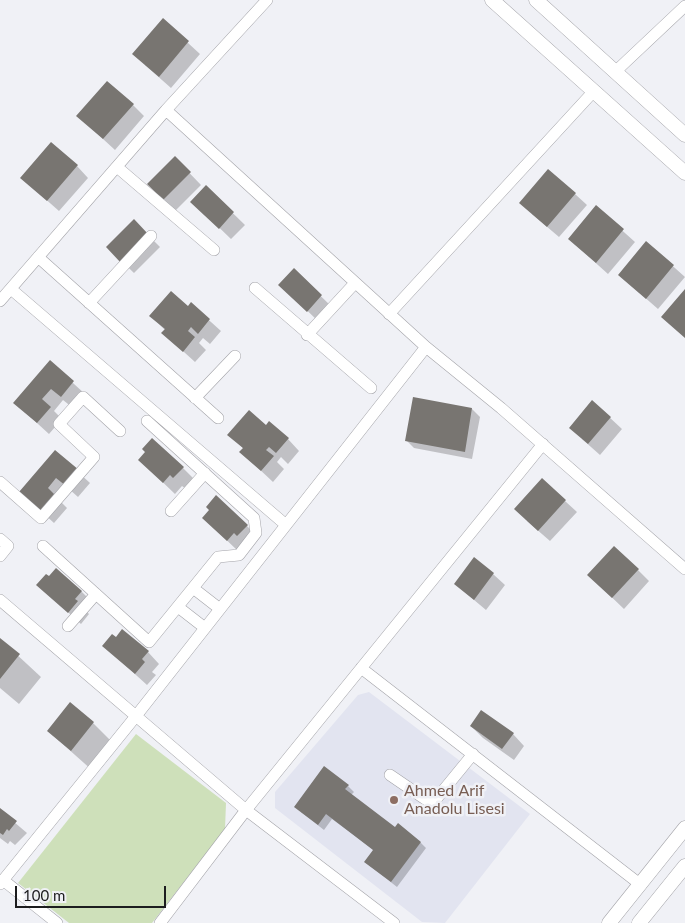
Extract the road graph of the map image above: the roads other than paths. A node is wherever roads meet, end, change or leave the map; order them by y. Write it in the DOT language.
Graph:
graph roads {
  1 [pos="267,0"];
  2 [pos="492,0"];
  3 [pos="536,0"];
  4 [pos="685,6"];
  5 [pos="616,71"];
  6 [pos="593,92"];
  7 [pos="166,110"];
  8 [pos="685,135"];
  9 [pos="117,167"];
  10 [pos="685,174"];
  11 [pos="151,236"];
  12 [pos="214,250"];
  13 [pos="38,257"];
  14 [pos="355,283"];
  15 [pos="255,288"];
  16 [pos="11,289"];
  17 [pos="0,301"];
  18 [pos="89,303"];
  19 [pos="389,314"];
  20 [pos="307,335"];
  21 [pos="426,347"];
  22 [pos="236,356"];
  23 [pos="371,388"];
  24 [pos="195,398"];
  25 [pos="218,418"];
  26 [pos="146,421"];
  27 [pos="120,431"];
  28 [pos="543,444"];
  29 [pos="205,474"];
  30 [pos="0,482"];
  31 [pos="171,511"];
  32 [pos="286,525"];
  33 [pos="0,539"];
  34 [pos="43,546"];
  35 [pos="0,556"];
  36 [pos="685,569"];
  37 [pos="193,588"];
  38 [pos="96,594"];
  39 [pos="0,600"];
  40 [pos="178,607"];
  41 [pos="220,609"];
  42 [pos="68,626"];
  43 [pos="206,628"];
  44 [pos="361,668"];
  45 [pos="136,716"];
  46 [pos="473,754"];
  47 [pos="390,775"];
  48 [pos="246,810"];
  49 [pos="685,828"];
  50 [pos="685,866"];
  51 [pos="2,882"];
  52 [pos="641,885"];
  53 [pos="57,923"];
  54 [pos="160,923"];
  55 [pos="394,923"];
  56 [pos="609,923"];
  57 [pos="640,923"];
  1 -- 7 [label="street"];
  2 -- 6 [label="main road"];
  3 -- 5 [label="main road"];
  4 -- 5 [label="street"];
  5 -- 8 [label="main road"];
  6 -- 10 [label="main road"];
  6 -- 19 [label="street"];
  7 -- 9 [label="street"];
  7 -- 14 [label="street"];
  9 -- 12 [label="street"];
  9 -- 13 [label="street"];
  11 -- 18 [label="street"];
  13 -- 16 [label="street"];
  13 -- 18 [label="street"];
  14 -- 19 [label="street"];
  14 -- 20 [label="street"];
  15 -- 20 [label="street"];
  16 -- 17 [label="street"];
  16 -- 32 [label="street"];
  18 -- 24 [label="street"];
  19 -- 21 [label="street"];
  20 -- 23 [label="street"];
  21 -- 28 [label="street"];
  21 -- 32 [label="street"];
  22 -- 24 [label="street"];
  24 -- 25 [label="street"];
  26 -- 29 [label="street"];
  27 -- 30 [label="street"];
  28 -- 36 [label="street"];
  28 -- 44 [label="street"];
  29 -- 31 [label="street"];
  29 -- 37 [label="street"];
  32 -- 41 [label="street"];
  33 -- 35 [label="street"];
  34 -- 38 [label="street"];
  37 -- 40 [label="street"];
  37 -- 41 [label="street"];
  38 -- 40 [label="street"];
  38 -- 42 [label="street"];
  39 -- 45 [label="street"];
  40 -- 43 [label="street"];
  41 -- 43 [label="street"];
  43 -- 45 [label="street"];
  44 -- 46 [label="street"];
  44 -- 48 [label="street"];
  45 -- 48 [label="street"];
  45 -- 51 [label="street"];
  46 -- 47 [label="street"];
  46 -- 52 [label="street"];
  48 -- 54 [label="street"];
  48 -- 55 [label="street"];
  49 -- 52 [label="main road"];
  50 -- 57 [label="main road"];
  51 -- 53 [label="street"];
  52 -- 56 [label="main road"];
}
